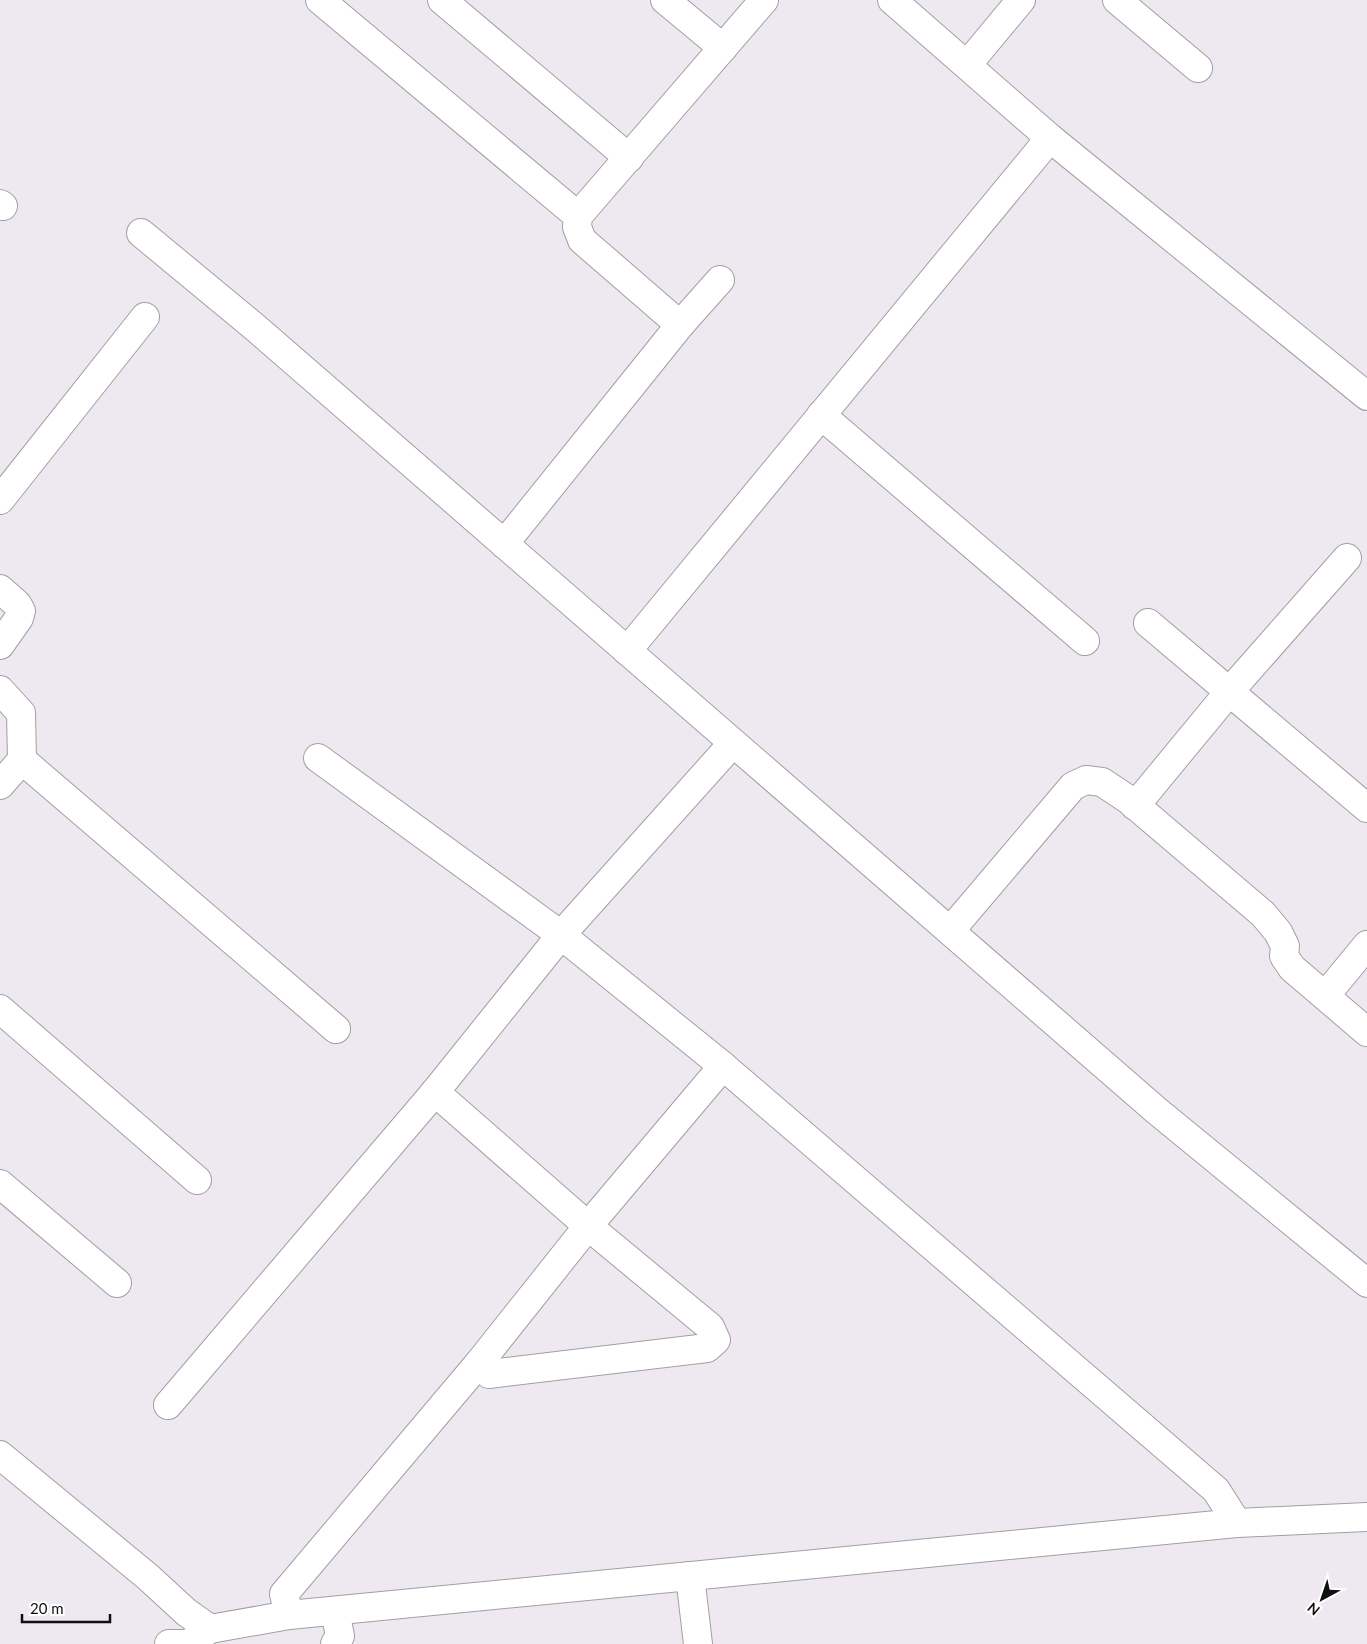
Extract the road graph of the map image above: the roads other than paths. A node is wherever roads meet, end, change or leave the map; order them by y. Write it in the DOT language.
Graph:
graph roads {
  1 [pos="320,0"];
  2 [pos="442,0"];
  3 [pos="665,0"];
  4 [pos="764,0"];
  5 [pos="892,0"];
  6 [pos="1021,0"];
  7 [pos="1117,0"];
  8 [pos="723,48"];
  9 [pos="967,65"];
  10 [pos="1198,68"];
  11 [pos="1050,138"];
  12 [pos="629,158"];
  13 [pos="578,216"];
  14 [pos="141,233"];
  15 [pos="720,280"];
  16 [pos="145,317"];
  17 [pos="680,325"];
  18 [pos="1367,396"];
  19 [pos="821,415"];
  20 [pos="0,500"];
  21 [pos="504,544"];
  22 [pos="1347,558"];
  23 [pos="0,589"];
  24 [pos="1148,623"];
  25 [pos="1085,641"];
  26 [pos="0,645"];
  27 [pos="627,651"];
  28 [pos="0,690"];
  29 [pos="1229,692"];
  30 [pos="734,743"];
  31 [pos="318,758"];
  32 [pos="22,760"];
  33 [pos="0,784"];
  34 [pos="1135,806"];
  35 [pos="1367,808"];
  36 [pos="950,931"];
  37 [pos="561,935"];
  38 [pos="1367,945"];
  39 [pos="1325,996"];
  40 [pos="0,1008"];
  41 [pos="336,1029"];
  42 [pos="1367,1032"];
  43 [pos="723,1066"];
  44 [pos="436,1092"];
  45 [pos="197,1180"];
  46 [pos="0,1184"];
  47 [pos="588,1226"];
  48 [pos="117,1283"];
  49 [pos="1367,1283"];
  50 [pos="478,1363"];
  51 [pos="168,1405"];
  52 [pos="0,1455"];
  53 [pos="1367,1517"];
  54 [pos="1237,1523"];
  55 [pos="690,1576"];
  56 [pos="335,1611"];
  57 [pos="289,1615"];
  58 [pos="210,1629"];
  59 [pos="170,1644"];
  60 [pos="335,1644"];
  61 [pos="698,1644"];
  1 -- 13 [label="street"];
  2 -- 12 [label="street"];
  3 -- 8 [label="street"];
  4 -- 8 [label="street"];
  5 -- 9 [label="street"];
  6 -- 9 [label="street"];
  7 -- 10 [label="street"];
  8 -- 12 [label="street"];
  9 -- 11 [label="street"];
  11 -- 18 [label="street"];
  11 -- 19 [label="street"];
  12 -- 13 [label="street"];
  13 -- 17 [label="street"];
  14 -- 21 [label="street"];
  15 -- 17 [label="street"];
  16 -- 20 [label="street"];
  17 -- 21 [label="street"];
  19 -- 25 [label="street"];
  19 -- 27 [label="street"];
  21 -- 27 [label="street"];
  22 -- 29 [label="street"];
  23 -- 26 [label="street"];
  24 -- 29 [label="street"];
  27 -- 30 [label="street"];
  28 -- 32 [label="street"];
  29 -- 34 [label="street"];
  29 -- 35 [label="street"];
  30 -- 36 [label="street"];
  30 -- 37 [label="street"];
  31 -- 37 [label="street"];
  32 -- 33 [label="street"];
  32 -- 41 [label="street"];
  34 -- 36 [label="street"];
  34 -- 39 [label="street"];
  36 -- 49 [label="street"];
  37 -- 43 [label="street"];
  37 -- 44 [label="street"];
  38 -- 39 [label="street"];
  39 -- 42 [label="street"];
  40 -- 45 [label="street"];
  43 -- 47 [label="street"];
  43 -- 54 [label="street"];
  44 -- 47 [label="street"];
  44 -- 51 [label="street"];
  46 -- 48 [label="street"];
  47 -- 50 [label="street"];
  47 -- 50 [label="street"];
  50 -- 57 [label="street"];
  52 -- 58 [label="street"];
  53 -- 54 [label="street"];
  54 -- 55 [label="street"];
  55 -- 56 [label="street"];
  55 -- 61 [label="street"];
  56 -- 57 [label="street"];
  56 -- 60 [label="street"];
  57 -- 58 [label="street"];
  58 -- 59 [label="street"];
}
